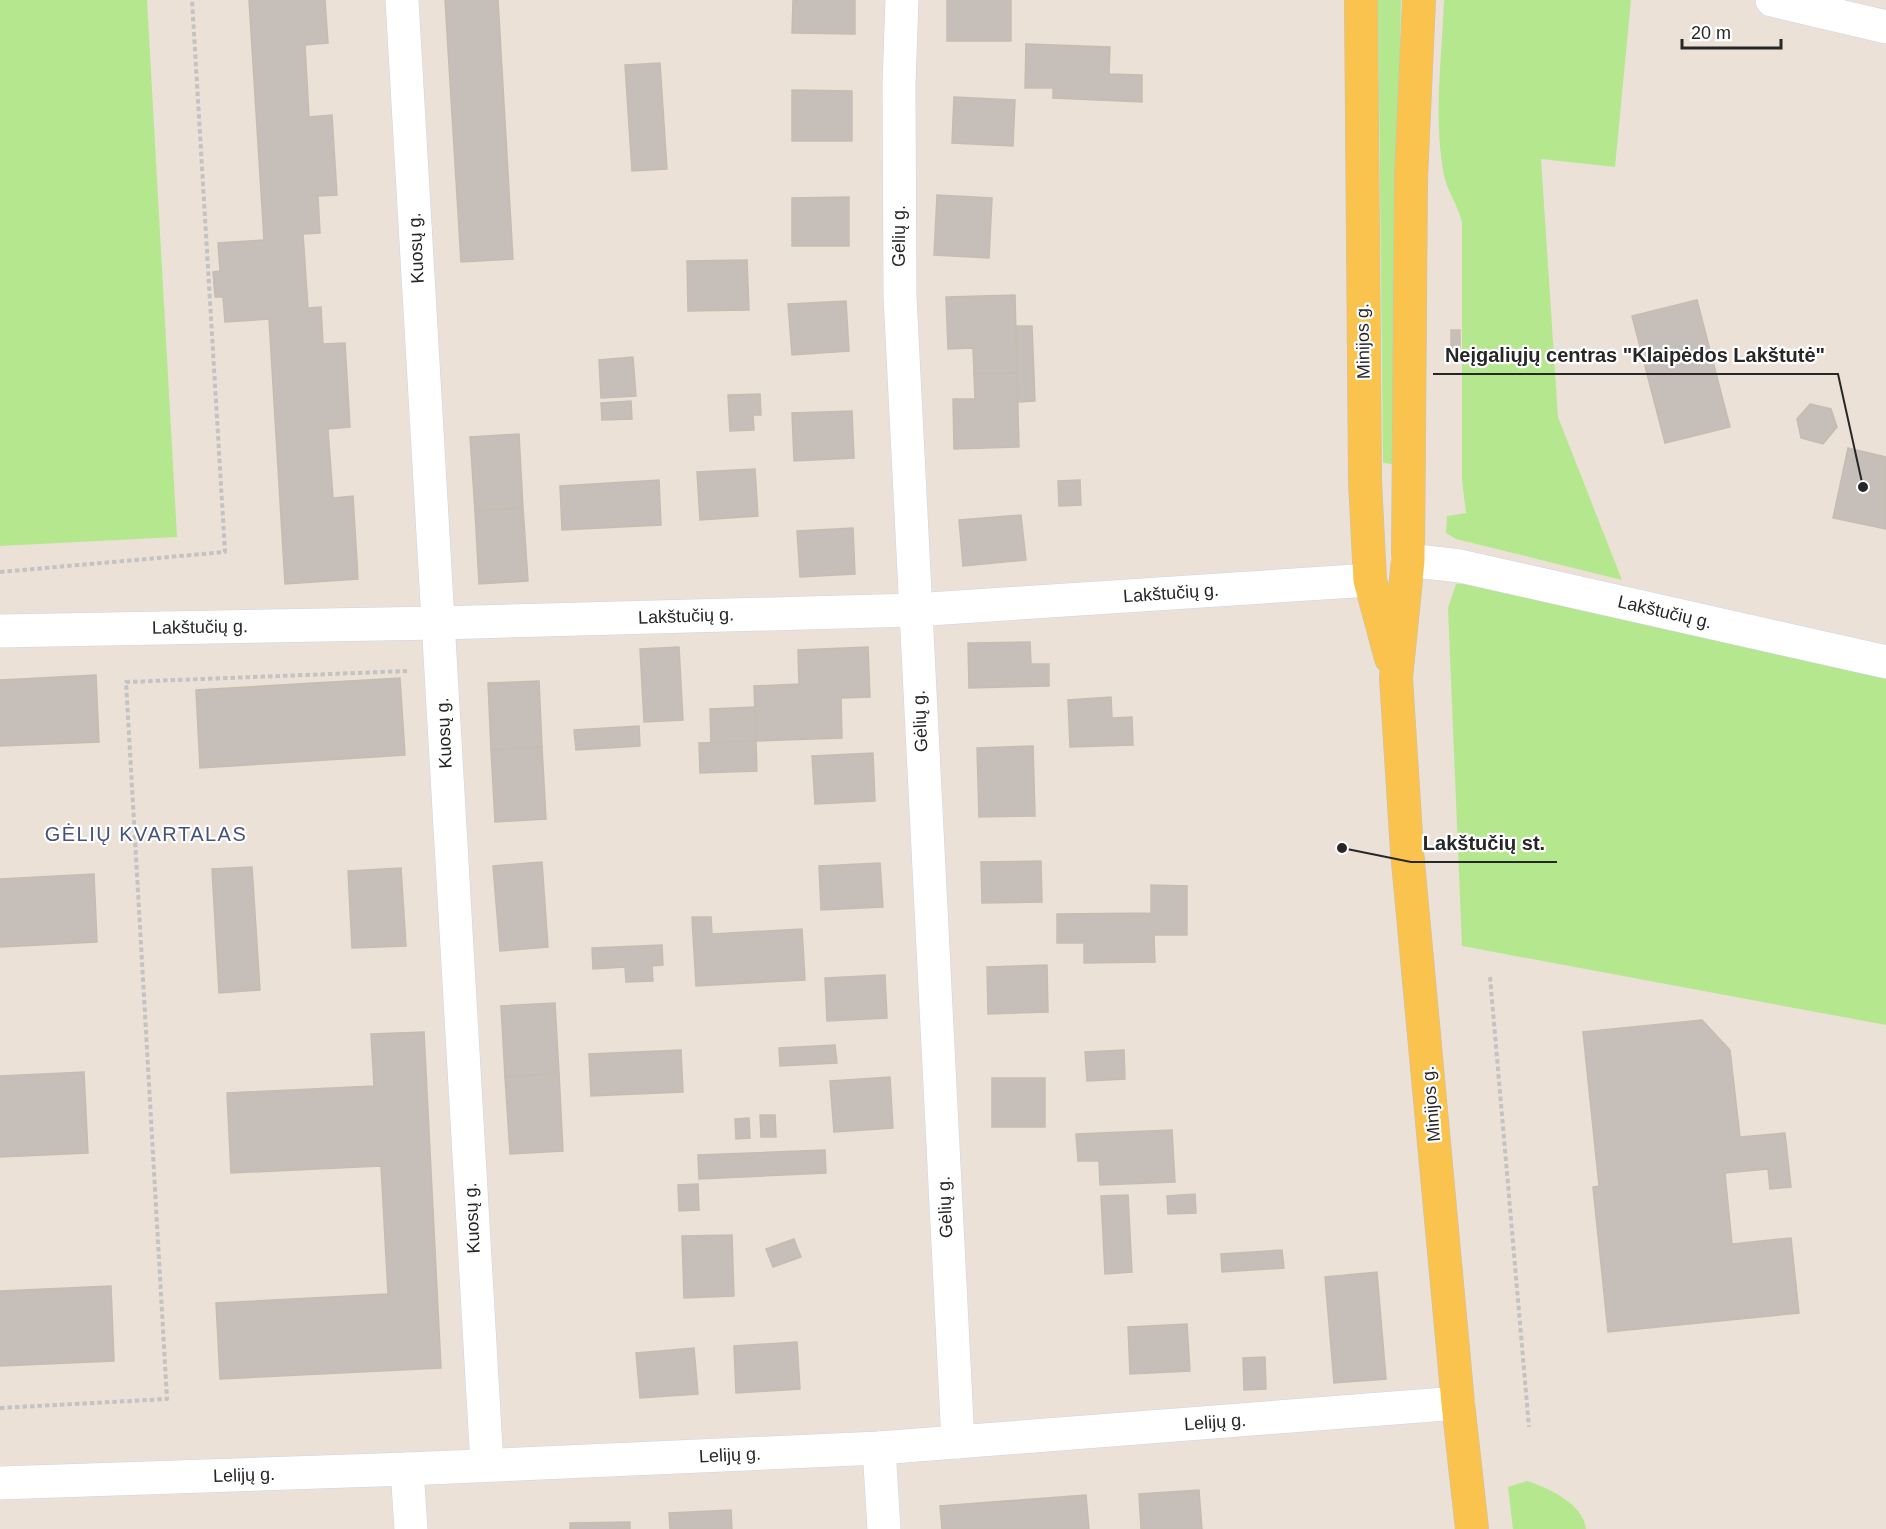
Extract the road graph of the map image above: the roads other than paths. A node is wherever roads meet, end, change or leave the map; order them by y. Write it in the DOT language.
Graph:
graph roads {
  1 [pos="402,0"];
  2 [pos="902,0"];
  3 [pos="1361,0"];
  4 [pos="1419,0"];
  5 [pos="1783,1"];
  6 [pos="1886,27"];
  7 [pos="1408,560"];
  8 [pos="1370,580"];
  9 [pos="914,610"];
  10 [pos="438,623"];
  11 [pos="0,631"];
  12 [pos="1886,662"];
  13 [pos="1396,678"];
  14 [pos="1458,1403"];
  15 [pos="958,1443"];
  16 [pos="879,1448"];
  17 [pos="487,1465"];
  18 [pos="407,1469"];
  19 [pos="0,1483"];
  20 [pos="411,1529"];
  21 [pos="884,1529"];
  22 [pos="1472,1529"];
  1 -- 10 [label="street, Kuosų g."];
  2 -- 9 [label="street, Gėlių g."];
  3 -- 8 [label="main road, Minijos g."];
  4 -- 7 [label="main road, Minijos g."];
  5 -- 6 [label="street"];
  7 -- 12 [label="street, Lakštučių g."];
  7 -- 13 [label="main road, Minijos g."];
  8 -- 9 [label="street, Lakštučių g."];
  8 -- 13 [label="main road, Minijos g."];
  9 -- 10 [label="street, Lakštučių g."];
  9 -- 15 [label="street, Gėlių g."];
  10 -- 11 [label="street, Lakštučių g."];
  10 -- 17 [label="street, Kuosų g."];
  13 -- 14 [label="main road, Minijos g."];
  14 -- 15 [label="street, Lelijų g."];
  14 -- 22 [label="main road, Minijos g."];
  15 -- 16 [label="street, Lelijų g."];
  16 -- 17 [label="street, Lelijų g."];
  16 -- 21 [label="street"];
  17 -- 18 [label="street, Lelijų g."];
  18 -- 19 [label="street, Lelijų g."];
  18 -- 20 [label="street"];
}
